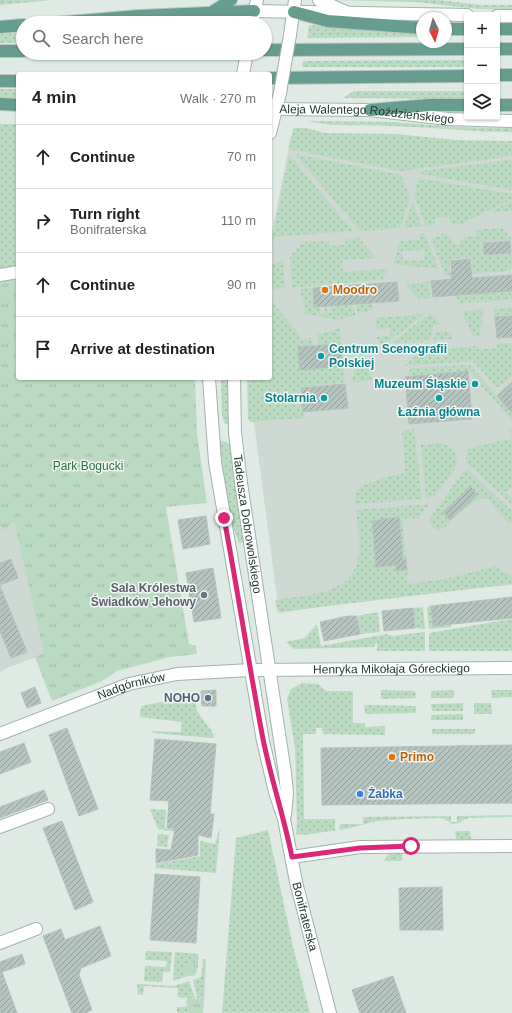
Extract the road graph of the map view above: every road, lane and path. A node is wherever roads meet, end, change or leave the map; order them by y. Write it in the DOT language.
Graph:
graph roads {
  1 [pos="231,0"];
  2 [pos="319,0"];
  3 [pos="295,6"];
  4 [pos="254,11"];
  5 [pos="212,12"];
  6 [pos="348,13"];
  7 [pos="464,15"];
  8 [pos="155,16"];
  9 [pos="500,16"];
  10 [pos="512,16"];
  11 [pos="16,26"];
  12 [pos="0,27"];
  13 [pos="416,28"];
  14 [pos="452,29"];
  15 [pos="464,29"];
  16 [pos="500,29"];
  17 [pos="512,29"];
  18 [pos="464,49"];
  19 [pos="500,49"];
  20 [pos="512,49"];
  21 [pos="272,50"];
  22 [pos="0,51"];
  23 [pos="16,51"];
  24 [pos="246,60"];
  25 [pos="243,72"];
  26 [pos="512,75"];
  27 [pos="464,76"];
  28 [pos="500,76"];
  29 [pos="272,78"];
  30 [pos="0,81"];
  31 [pos="16,81"];
  32 [pos="0,104"];
  33 [pos="16,105"];
  34 [pos="464,105"];
  35 [pos="500,105"];
  36 [pos="512,105"];
  37 [pos="273,109"];
  38 [pos="370,110"];
  39 [pos="512,121"];
  40 [pos="16,272"];
  41 [pos="0,275"];
  42 [pos="209,380"];
  43 [pos="234,380"];
  44 [pos="512,668"];
  45 [pos="251,670"];
  46 [pos="270,670"];
  47 [pos="0,734"];
  48 [pos="48,809"];
  49 [pos="284,819"];
  50 [pos="0,827"];
  51 [pos="512,846"];
  52 [pos="292,857"];
  53 [pos="36,929"];
  54 [pos="0,943"];
  55 [pos="330,1013"];
  1 -- 5 [label="main road"];
  2 -- 6 [label="street"];
  3 -- 4 [label="street"];
  3 -- 6 [label="street"];
  3 -- 13 [label="main road"];
  3 -- 37 [label="street, bridge"];
  4 -- 5 [label="main road"];
  5 -- 8 [label="main road"];
  6 -- 7 [label="street"];
  9 -- 10 [label="street"];
  11 -- 12 [label="main road"];
  14 -- 15 [label="main road"];
  16 -- 17 [label="main road"];
  18 -- 21 [label="main road"];
  19 -- 20 [label="main road"];
  22 -- 23 [label="main road"];
  24 -- 25 [label="street"];
  26 -- 28 [label="main road"];
  27 -- 29 [label="main road"];
  30 -- 31 [label="main road"];
  32 -- 33 [label="main road"];
  34 -- 38 [label="main road"];
  35 -- 36 [label="main road"];
  37 -- 38 [label="street, Aleja Walentego Roździeńskiego"];
  38 -- 39 [label="street, Aleja Walentego Roździeńskiego"];
  40 -- 41 [label="street"];
  42 -- 45 [label="street, Tadeusza Dobrowolskiego"];
  43 -- 46 [label="street, Tadeusza Dobrowolskiego"];
  44 -- 46 [label="street, Henryka Mikołaja Góreckiego"];
  45 -- 46 [label="street, Nadgórników"];
  45 -- 47 [label="street, Nadgórników"];
  45 -- 49 [label="street, Bonifraterska"];
  46 -- 49 [label="street, Bonifraterska"];
  48 -- 50 [label="street"];
  49 -- 52 [label="street, Bonifraterska"];
  51 -- 52 [label="street"];
  52 -- 55 [label="street, Bonifraterska"];
  53 -- 54 [label="street"];
}
